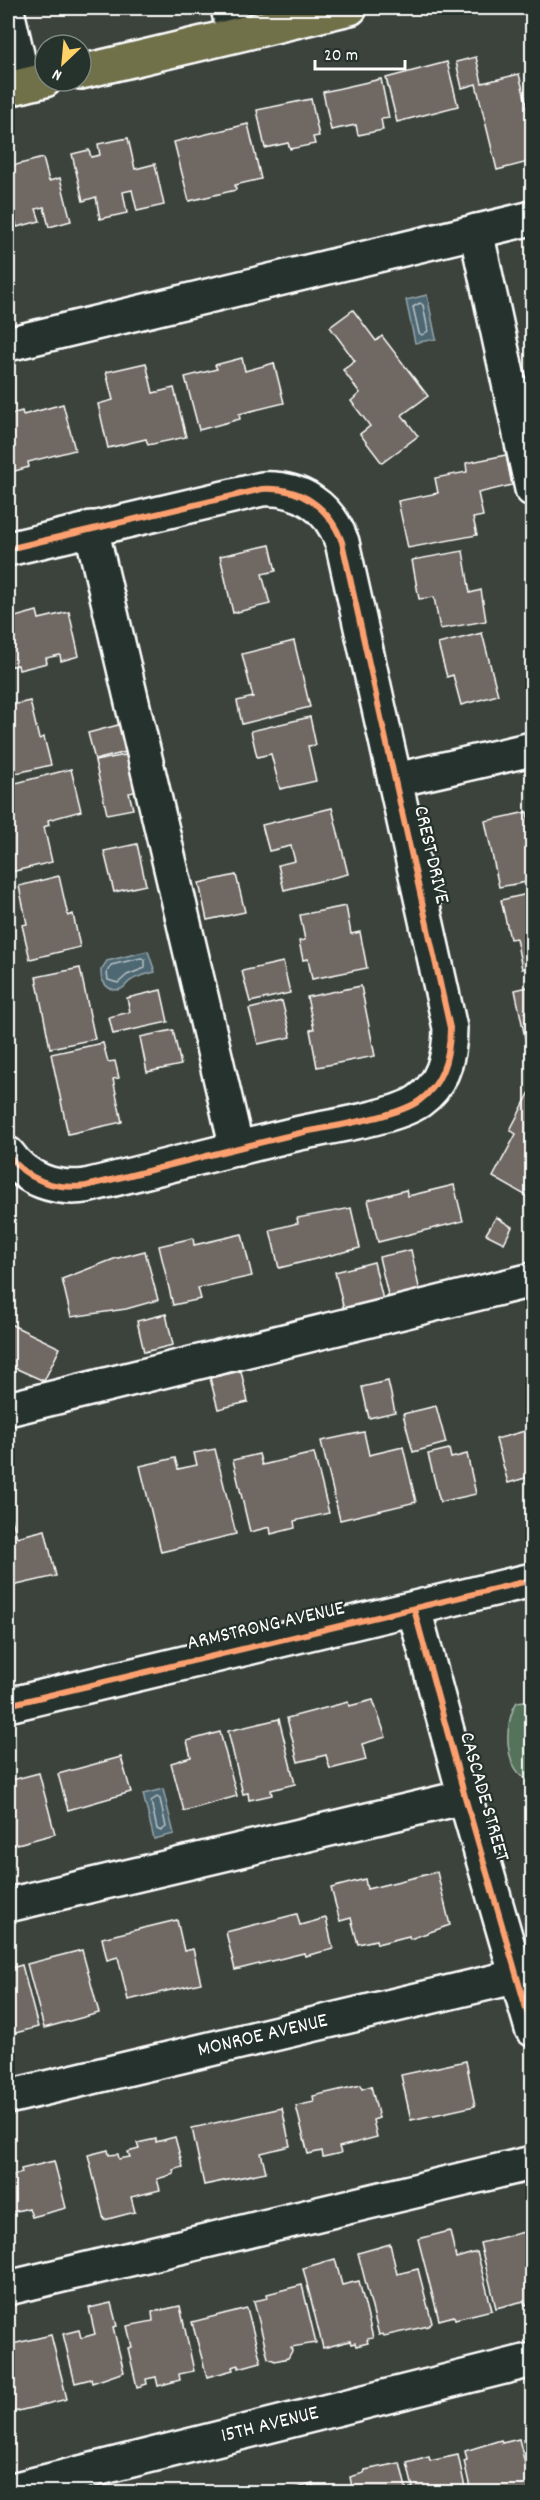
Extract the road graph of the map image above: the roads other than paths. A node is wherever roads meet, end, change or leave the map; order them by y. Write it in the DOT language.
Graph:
graph roads {
  1 [pos="350,8"];
  2 [pos="8,15"];
  3 [pos="231,21"];
  4 [pos="93,68"];
  5 [pos="26,85"];
  6 [pos="532,218"];
  7 [pos="476,231"];
  8 [pos="8,344"];
  9 [pos="532,489"];
  10 [pos="91,528"];
  11 [pos="8,549"];
  12 [pos="532,749"];
  13 [pos="396,780"];
  14 [pos="237,1149"];
  15 [pos="8,1154"];
  16 [pos="532,1280"];
  17 [pos="8,1409"];
  18 [pos="532,1580"];
  19 [pos="414,1609"];
  20 [pos="8,1705"];
  21 [pos="465,1797"];
  22 [pos="8,1905"];
  23 [pos="518,1976"];
  24 [pos="532,2029"];
  25 [pos="8,2097"];
  26 [pos="532,2163"];
  27 [pos="8,2288"];
  28 [pos="532,2360"];
  29 [pos="8,2491"];
  1 -- 3 [label="main road"];
  2 -- 5 [label="street"];
  3 -- 4 [label="main road"];
  6 -- 7 [label="street"];
  7 -- 8 [label="street"];
  7 -- 9 [label="street"];
  10 -- 11 [label="street, CREST DRIVE"];
  10 -- 13 [label="street, CREST DRIVE"];
  10 -- 14 [label="street"];
  12 -- 13 [label="street, CREST DRIVE"];
  13 -- 14 [label="street, CREST DRIVE"];
  14 -- 15 [label="street, CREST DRIVE"];
  16 -- 17 [label="street"];
  18 -- 19 [label="street, ARMSTRONG AVENUE"];
  19 -- 20 [label="street, ARMSTRONG AVENUE"];
  19 -- 21 [label="street, CASCADE STREET"];
  21 -- 22 [label="street"];
  21 -- 23 [label="street, CASCADE STREET"];
  23 -- 24 [label="street, CASCADE STREET"];
  23 -- 25 [label="street, MONROE AVENUE"];
  26 -- 27 [label="street"];
  28 -- 29 [label="street, 15TH AVENUE"];
}
